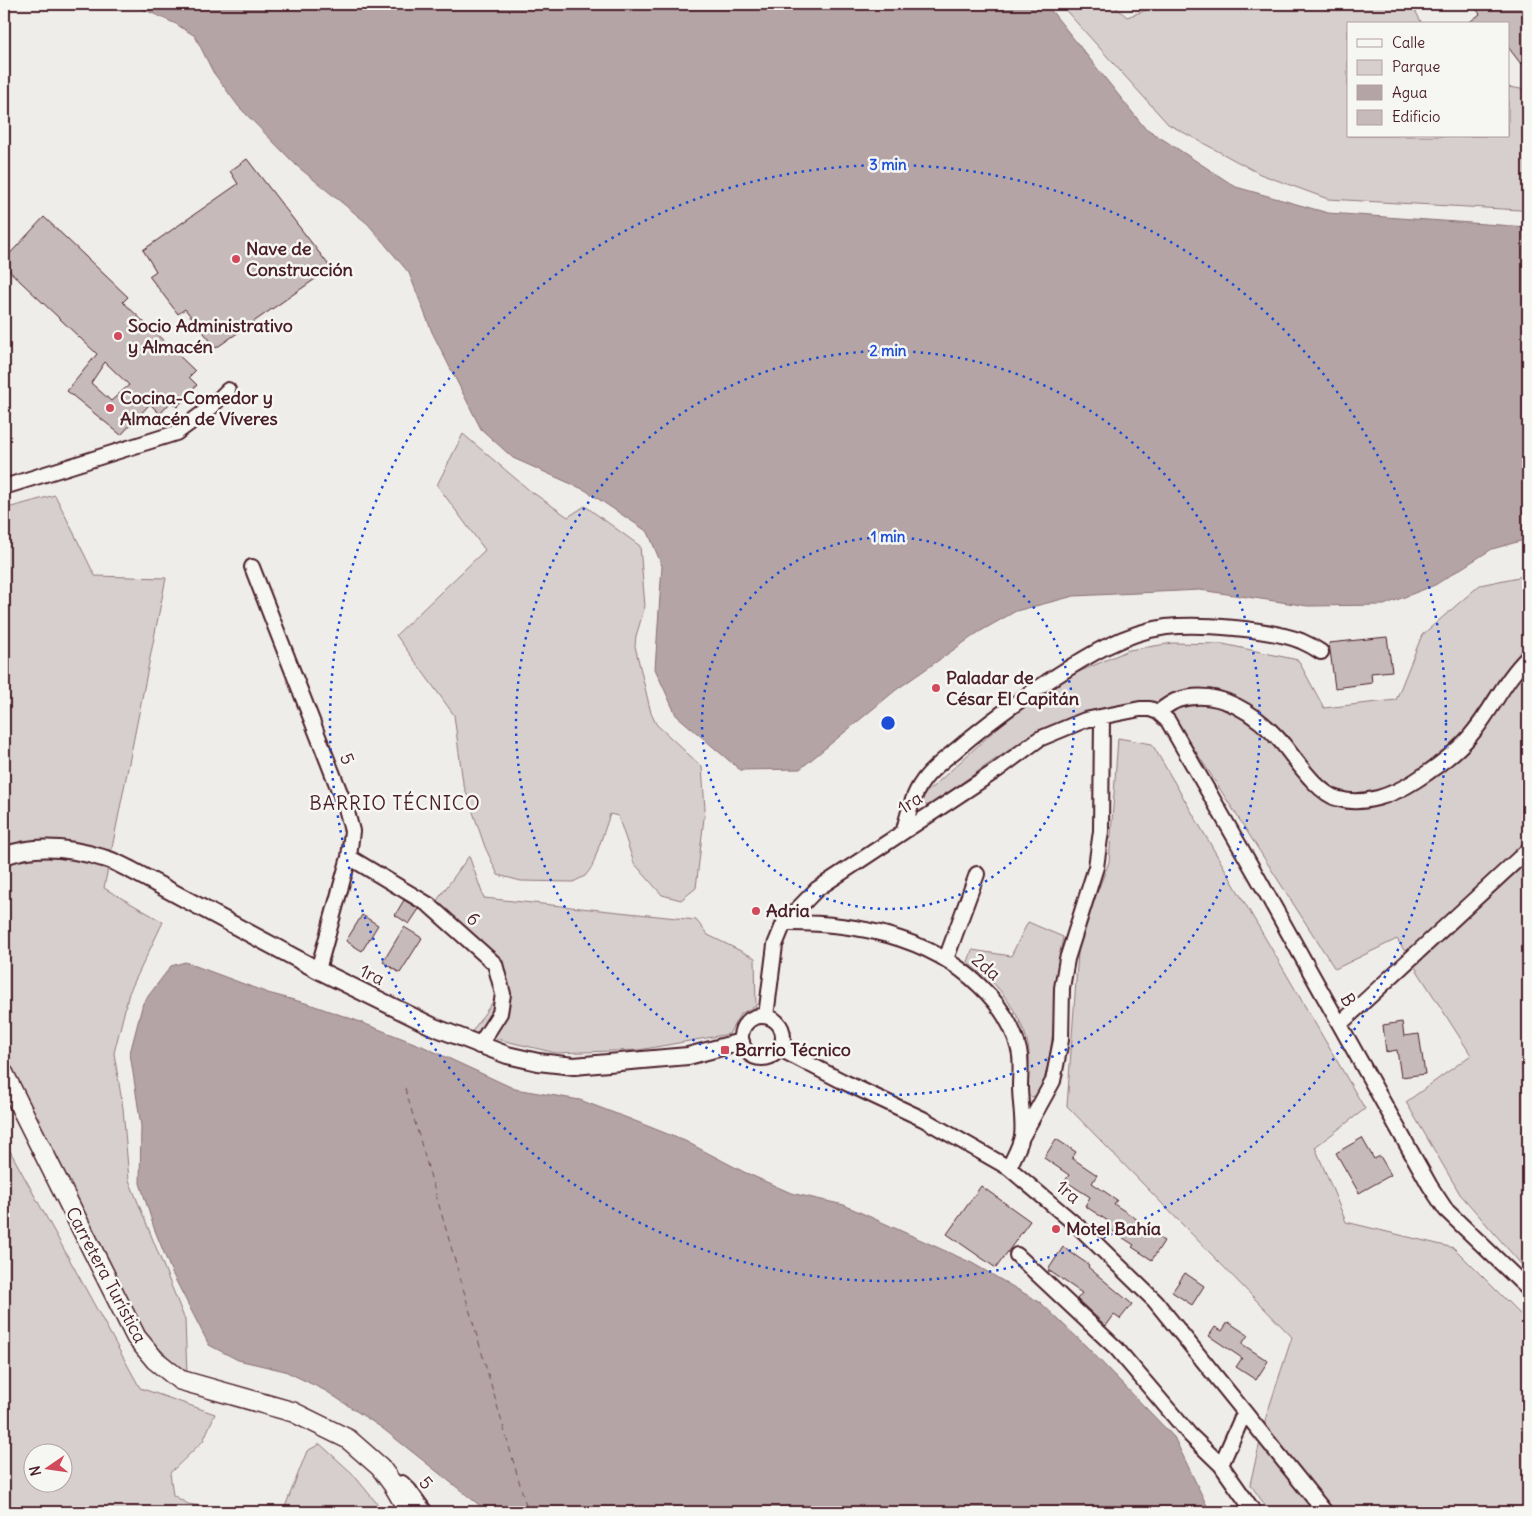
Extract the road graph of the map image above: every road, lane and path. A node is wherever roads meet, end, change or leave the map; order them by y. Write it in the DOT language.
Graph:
graph roads {
  1 [pos="228,390"];
  2 [pos="4,488"];
  3 [pos="252,567"];
  4 [pos="1321,652"];
  5 [pos="1528,657"];
  6 [pos="1158,712"];
  7 [pos="1102,716"];
  8 [pos="904,830"];
  9 [pos="1528,850"];
  10 [pos="4,856"];
  11 [pos="349,857"];
  12 [pos="977,874"];
  13 [pos="784,923"];
  14 [pos="946,959"];
  15 [pos="318,970"];
  16 [pos="766,1016"];
  17 [pos="1340,1024"];
  18 [pos="741,1042"];
  19 [pos="479,1046"];
  20 [pos="780,1049"];
  21 [pos="4,1074"];
  22 [pos="1022,1137"];
  23 [pos="1009,1168"];
  24 [pos="1017,1254"];
  25 [pos="1528,1289"];
  26 [pos="1244,1413"];
  27 [pos="1221,1464"];
  28 [pos="394,1486"];
  29 [pos="409,1512"];
  30 [pos="425,1512"];
  31 [pos="1254,1512"];
  32 [pos="1325,1512"];
  1 -- 2 [label="street"];
  3 -- 11 [label="street, 5"];
  4 -- 8 [label="street"];
  5 -- 6 [label="street"];
  6 -- 7 [label="street, 1ra"];
  6 -- 17 [label="street, B"];
  7 -- 8 [label="street, 1ra"];
  7 -- 22 [label="street"];
  8 -- 13 [label="street, 1ra"];
  9 -- 17 [label="street"];
  10 -- 15 [label="street, 1ra"];
  11 -- 15 [label="street, 5"];
  11 -- 19 [label="street, 6"];
  12 -- 14 [label="street"];
  13 -- 14 [label="street, 2da"];
  13 -- 16 [label="street, 1ra"];
  14 -- 22 [label="street, 2da"];
  15 -- 19 [label="street, 1ra"];
  16 -- 18 [label="street"];
  16 -- 20 [label="street"];
  17 -- 25 [label="street, B"];
  18 -- 19 [label="street, 1ra"];
  18 -- 20 [label="street"];
  20 -- 23 [label="street, 1ra"];
  21 -- 28 [label="main road, Carretera Turística"];
  22 -- 23 [label="street, 2da"];
  23 -- 26 [label="street, 1ra"];
  24 -- 27 [label="street"];
  26 -- 27 [label="street"];
  26 -- 32 [label="street, 1ra"];
  27 -- 31 [label="street"];
  28 -- 29 [label="main road, Carretera Turística"];
  28 -- 30 [label="street, 5"];
}
